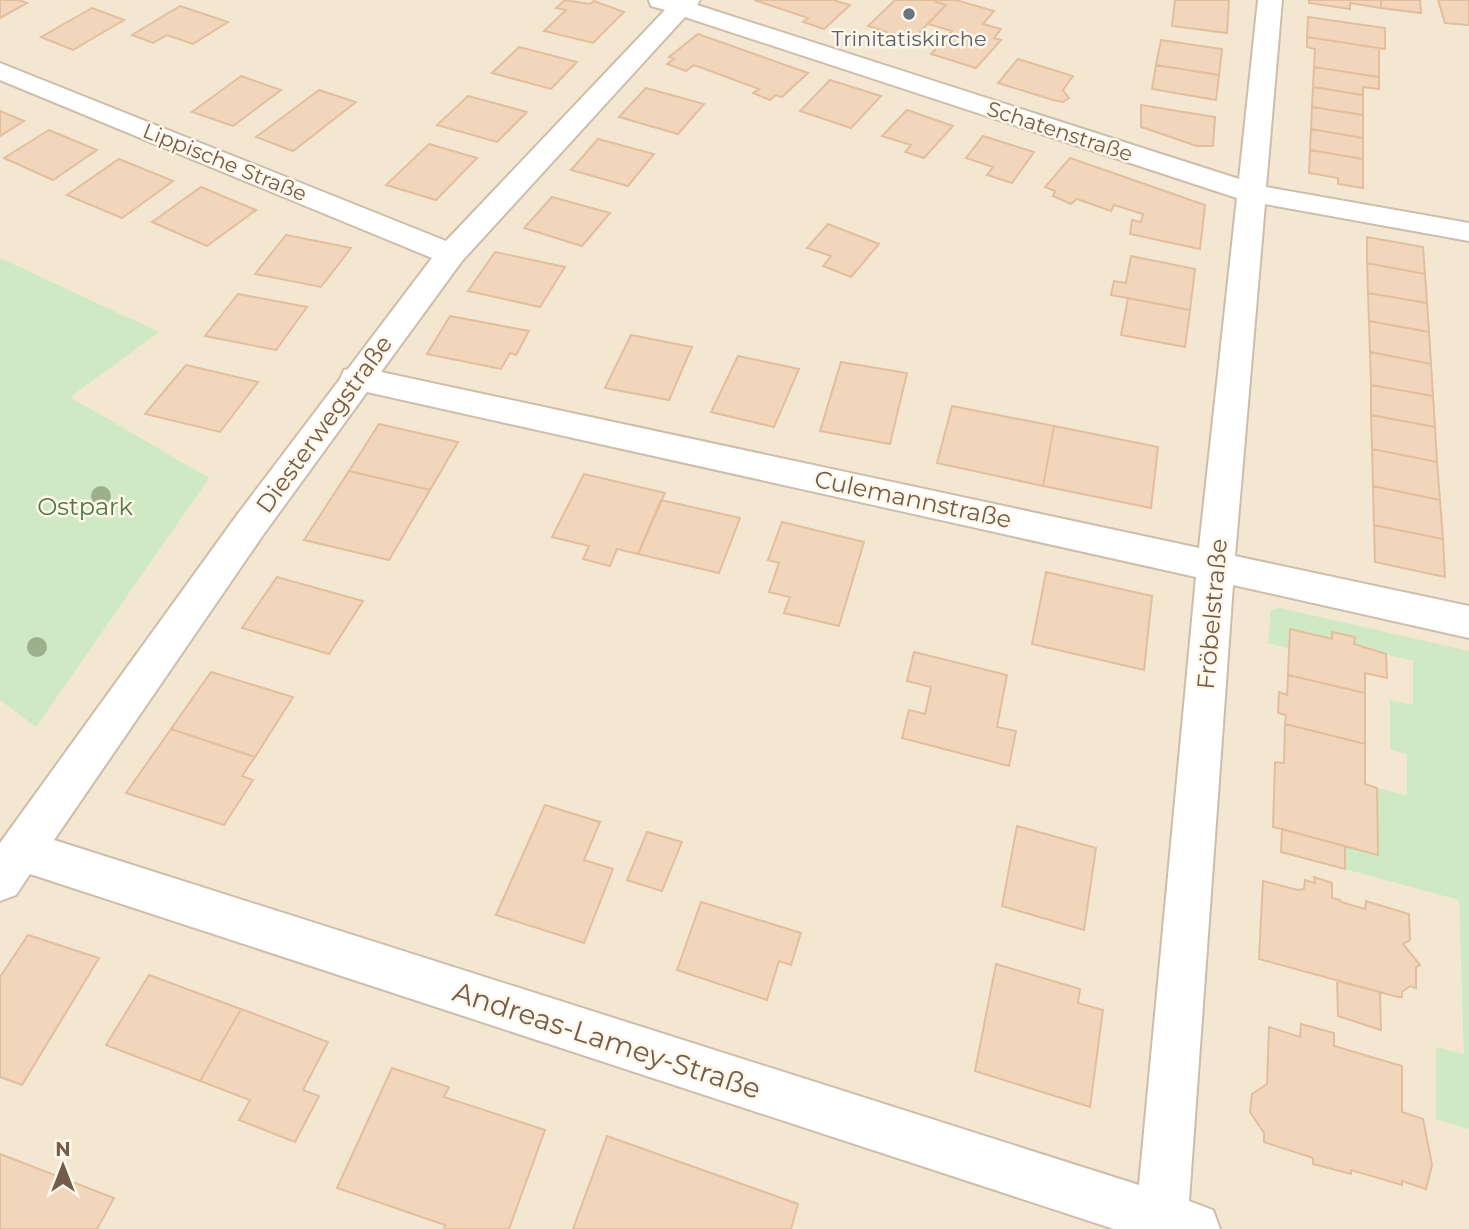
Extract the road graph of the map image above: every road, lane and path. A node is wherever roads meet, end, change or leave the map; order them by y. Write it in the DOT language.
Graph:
graph roads {
  1 [pos="1270,0"];
  2 [pos="675,3"];
  3 [pos="0,71"];
  4 [pos="1252,193"];
  5 [pos="1469,232"];
  6 [pos="451,254"];
  7 [pos="356,379"];
  8 [pos="1216,565"];
  9 [pos="1469,622"];
  10 [pos="10,865"];
  11 [pos="1172,1226"];
  1 -- 4 [label="street, Fröbelstraße"];
  2 -- 4 [label="street, Schatenstraße"];
  2 -- 6 [label="street, Diesterwegstraße"];
  3 -- 6 [label="street, Lippische Straße"];
  4 -- 5 [label="street, Schatenstraße"];
  4 -- 8 [label="street, Fröbelstraße"];
  6 -- 7 [label="street, Diesterwegstraße"];
  7 -- 8 [label="street, Culemannstraße"];
  7 -- 10 [label="street, Diesterwegstraße"];
  8 -- 9 [label="street, Culemannstraße"];
  8 -- 11 [label="street, Fröbelstraße"];
  10 -- 11 [label="street, Andreas-Lamey-Straße"];
}
